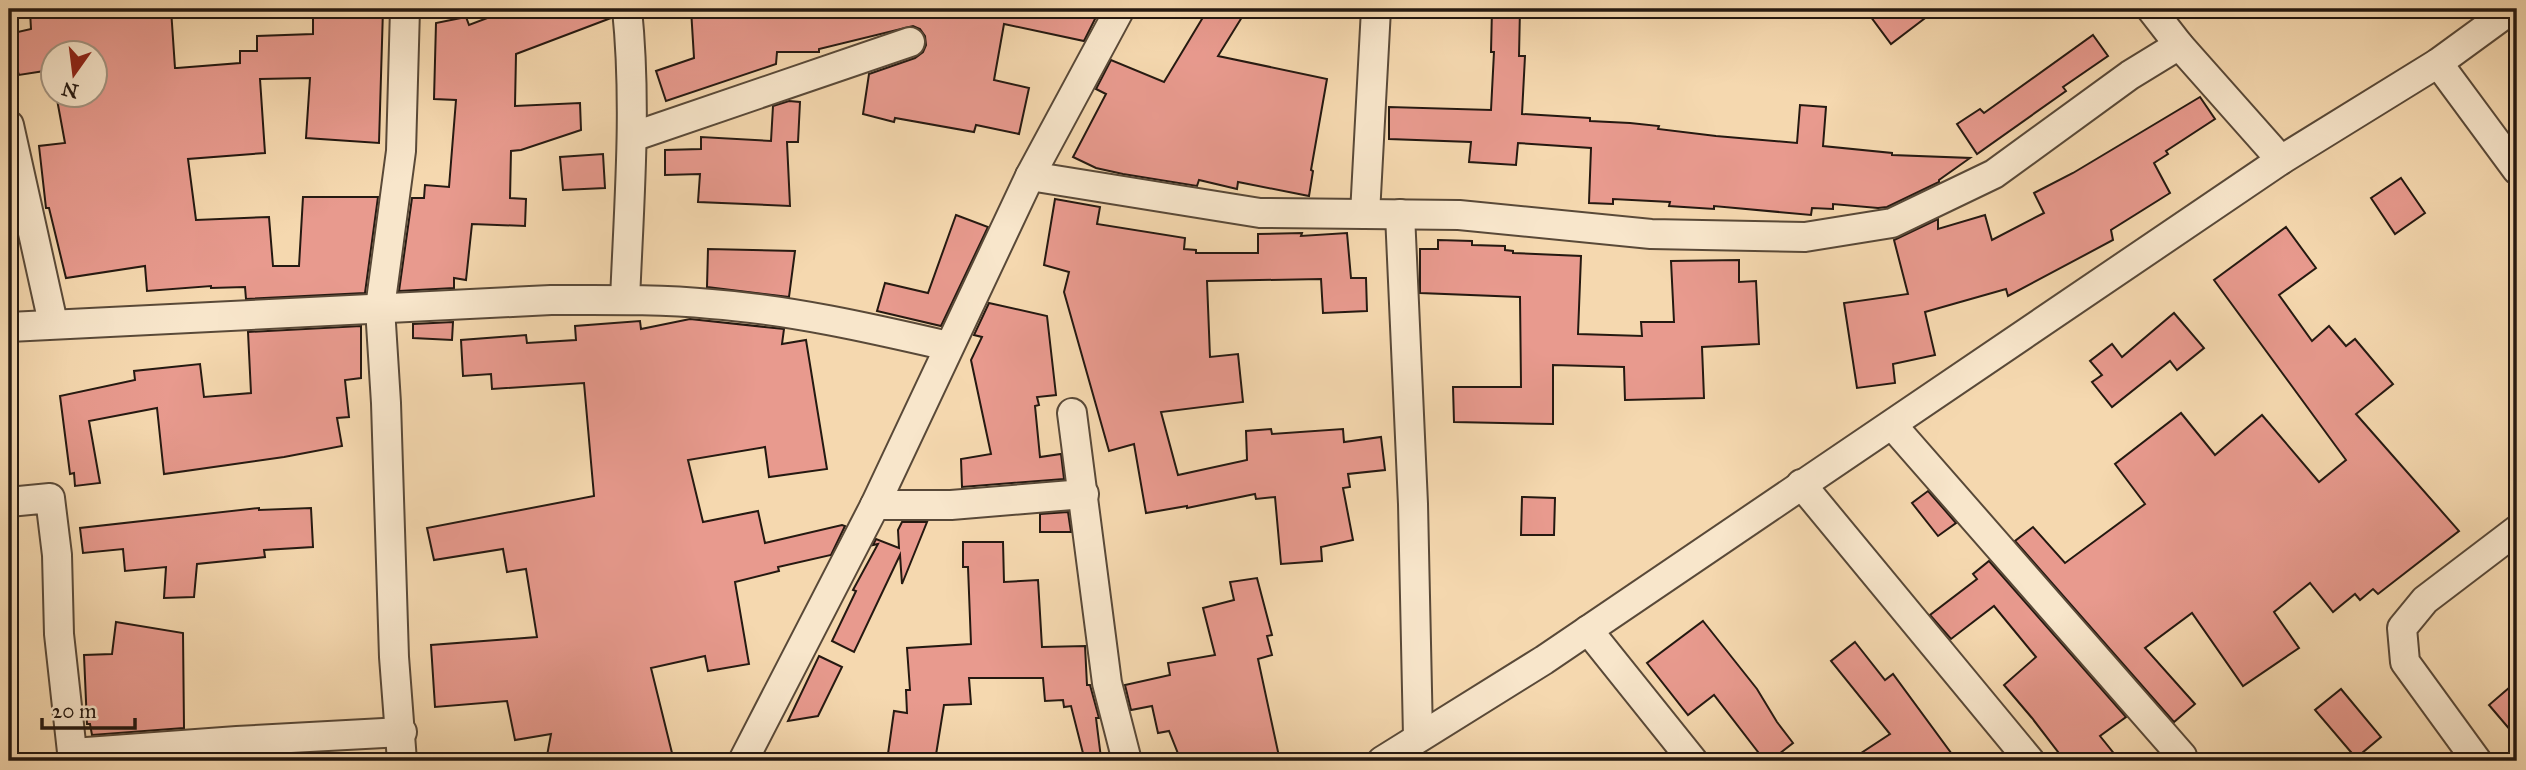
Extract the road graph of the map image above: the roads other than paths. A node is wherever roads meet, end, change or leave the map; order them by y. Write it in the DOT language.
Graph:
graph roads {
  1 [pos="405,9"];
  2 [pos="627,9"];
  3 [pos="1120,9"];
  4 [pos="1376,9"];
  5 [pos="2151,9"];
  6 [pos="2512,9"];
  7 [pos="910,42"];
  8 [pos="2179,45"];
  9 [pos="2438,63"];
  10 [pos="9,125"];
  11 [pos="632,138"];
  12 [pos="2281,160"];
  13 [pos="2517,170"];
  14 [pos="1030,176"];
  15 [pos="1365,214"];
  16 [pos="1400,214"];
  17 [pos="625,300"];
  18 [pos="380,308"];
  19 [pos="53,323"];
  20 [pos="9,327"];
  21 [pos="948,346"];
  22 [pos="1072,413"];
  23 [pos="1892,426"];
  24 [pos="1801,484"];
  25 [pos="1084,494"];
  26 [pos="9,502"];
  27 [pos="875,505"];
  28 [pos="2517,530"];
  29 [pos="1588,630"];
  30 [pos="402,733"];
  31 [pos="1418,736"];
  32 [pos="2182,756"];
  33 [pos="73,757"];
  34 [pos="402,761"];
  35 [pos="743,761"];
  36 [pos="1127,761"];
  37 [pos="1382,761"];
  38 [pos="1693,761"];
  39 [pos="2030,761"];
  40 [pos="2477,761"];
  1 -- 18 [label="street"];
  2 -- 11 [label="street"];
  3 -- 14 [label="street"];
  4 -- 15 [label="street"];
  5 -- 8 [label="street"];
  6 -- 9 [label="street"];
  7 -- 11 [label="street"];
  8 -- 12 [label="street"];
  8 -- 16 [label="street"];
  9 -- 12 [label="street"];
  9 -- 13 [label="street"];
  10 -- 19 [label="street"];
  11 -- 17 [label="street"];
  12 -- 23 [label="street"];
  14 -- 15 [label="street"];
  14 -- 21 [label="street"];
  15 -- 16 [label="street"];
  16 -- 31 [label="street"];
  17 -- 18 [label="street"];
  17 -- 21 [label="street"];
  18 -- 19 [label="street"];
  18 -- 30 [label="street"];
  19 -- 20 [label="street"];
  21 -- 27 [label="street"];
  22 -- 25 [label="street"];
  23 -- 24 [label="street"];
  23 -- 32 [label="street"];
  24 -- 29 [label="street"];
  24 -- 39 [label="street"];
  25 -- 27 [label="street"];
  25 -- 36 [label="street"];
  26 -- 33 [label="street"];
  27 -- 35 [label="street"];
  28 -- 40 [label="street"];
  29 -- 31 [label="street"];
  29 -- 38 [label="street"];
  30 -- 33 [label="street"];
  30 -- 34 [label="street"];
  31 -- 37 [label="street"];
}
